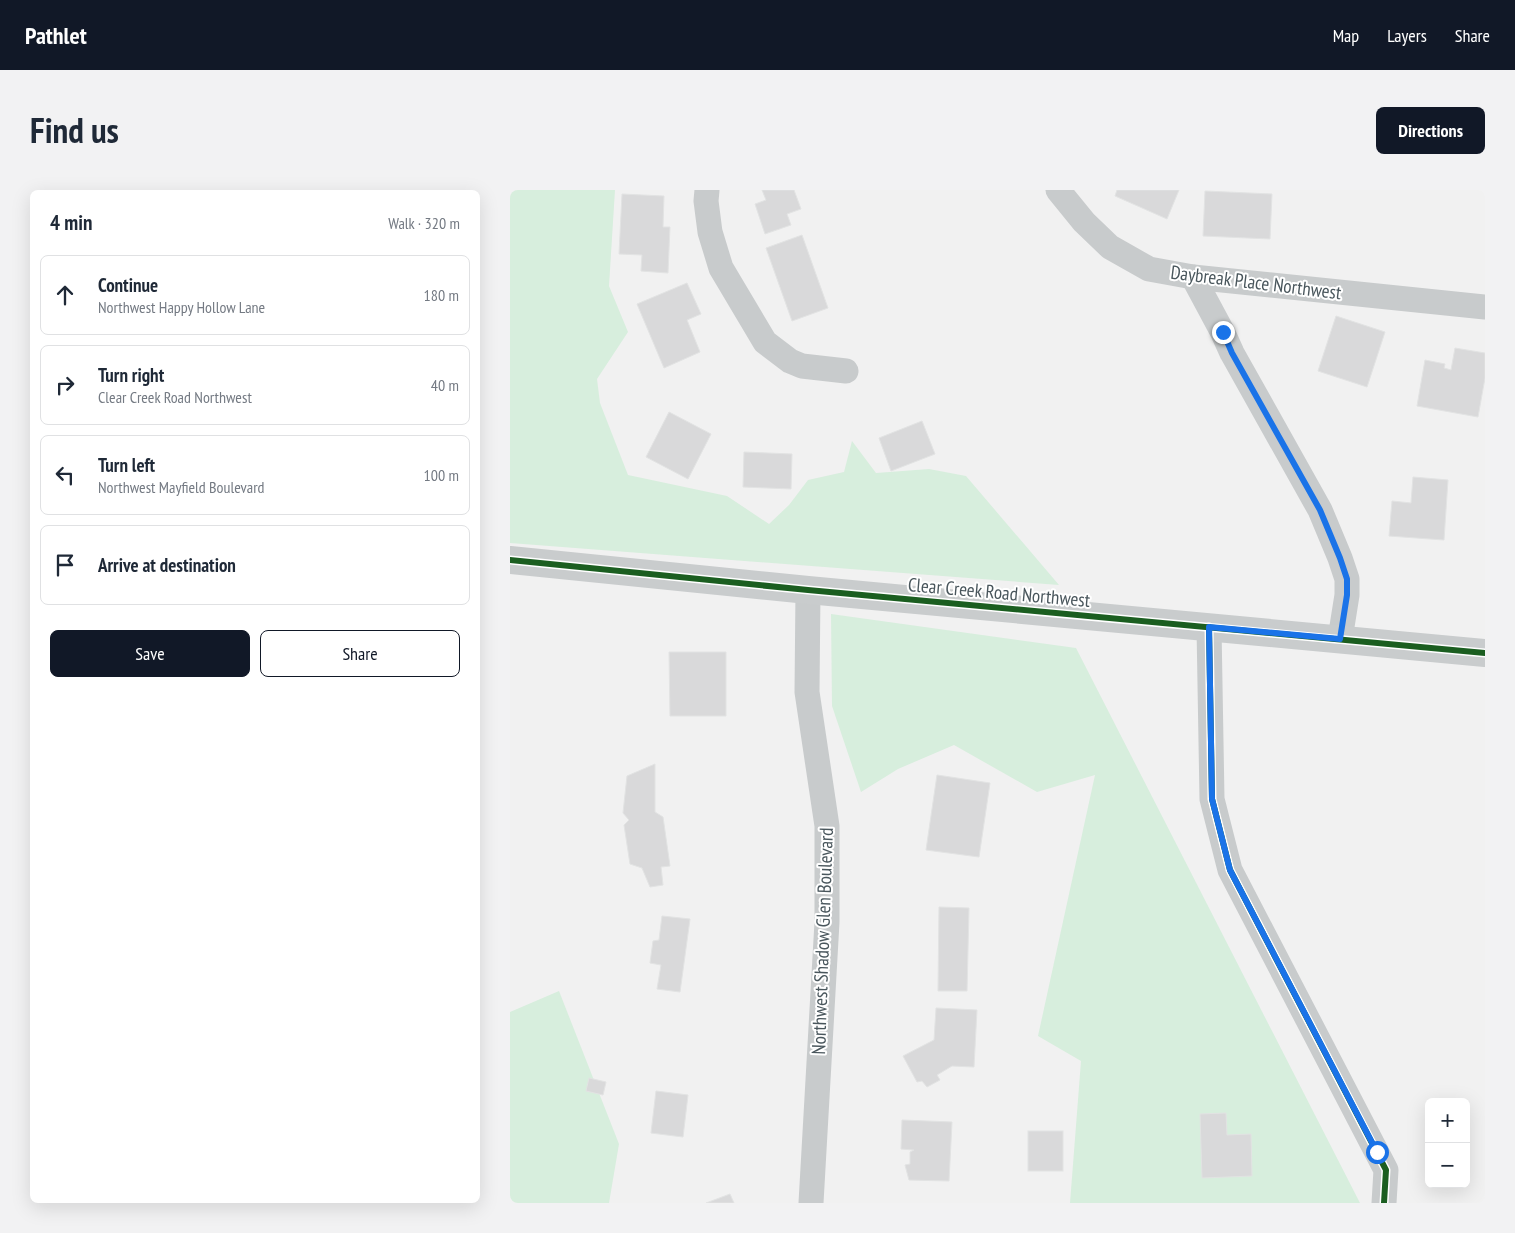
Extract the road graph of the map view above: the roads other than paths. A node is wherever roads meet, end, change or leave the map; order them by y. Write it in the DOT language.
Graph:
graph roads {
  1 [pos="707,190"];
  2 [pos="1058,190"];
  3 [pos="1193,277"];
  4 [pos="1485,307"];
  5 [pos="846,372"];
  6 [pos="510,560"];
  7 [pos="808,590"];
  8 [pos="1209,627"];
  9 [pos="1340,639"];
  10 [pos="1485,653"];
  11 [pos="811,1203"];
  12 [pos="1384,1203"];
  1 -- 5 [label="street"];
  2 -- 3 [label="street, Daybreak Place Northwest"];
  3 -- 4 [label="street, Daybreak Place Northwest"];
  3 -- 9 [label="street"];
  6 -- 7 [label="main road, Clear Creek Road Northwest"];
  7 -- 8 [label="main road, Clear Creek Road Northwest"];
  7 -- 11 [label="street, Northwest Shadow Glen Boulevard"];
  8 -- 9 [label="main road, Clear Creek Road Northwest"];
  8 -- 12 [label="street"];
  9 -- 10 [label="main road, Clear Creek Road Northwest"];
}
